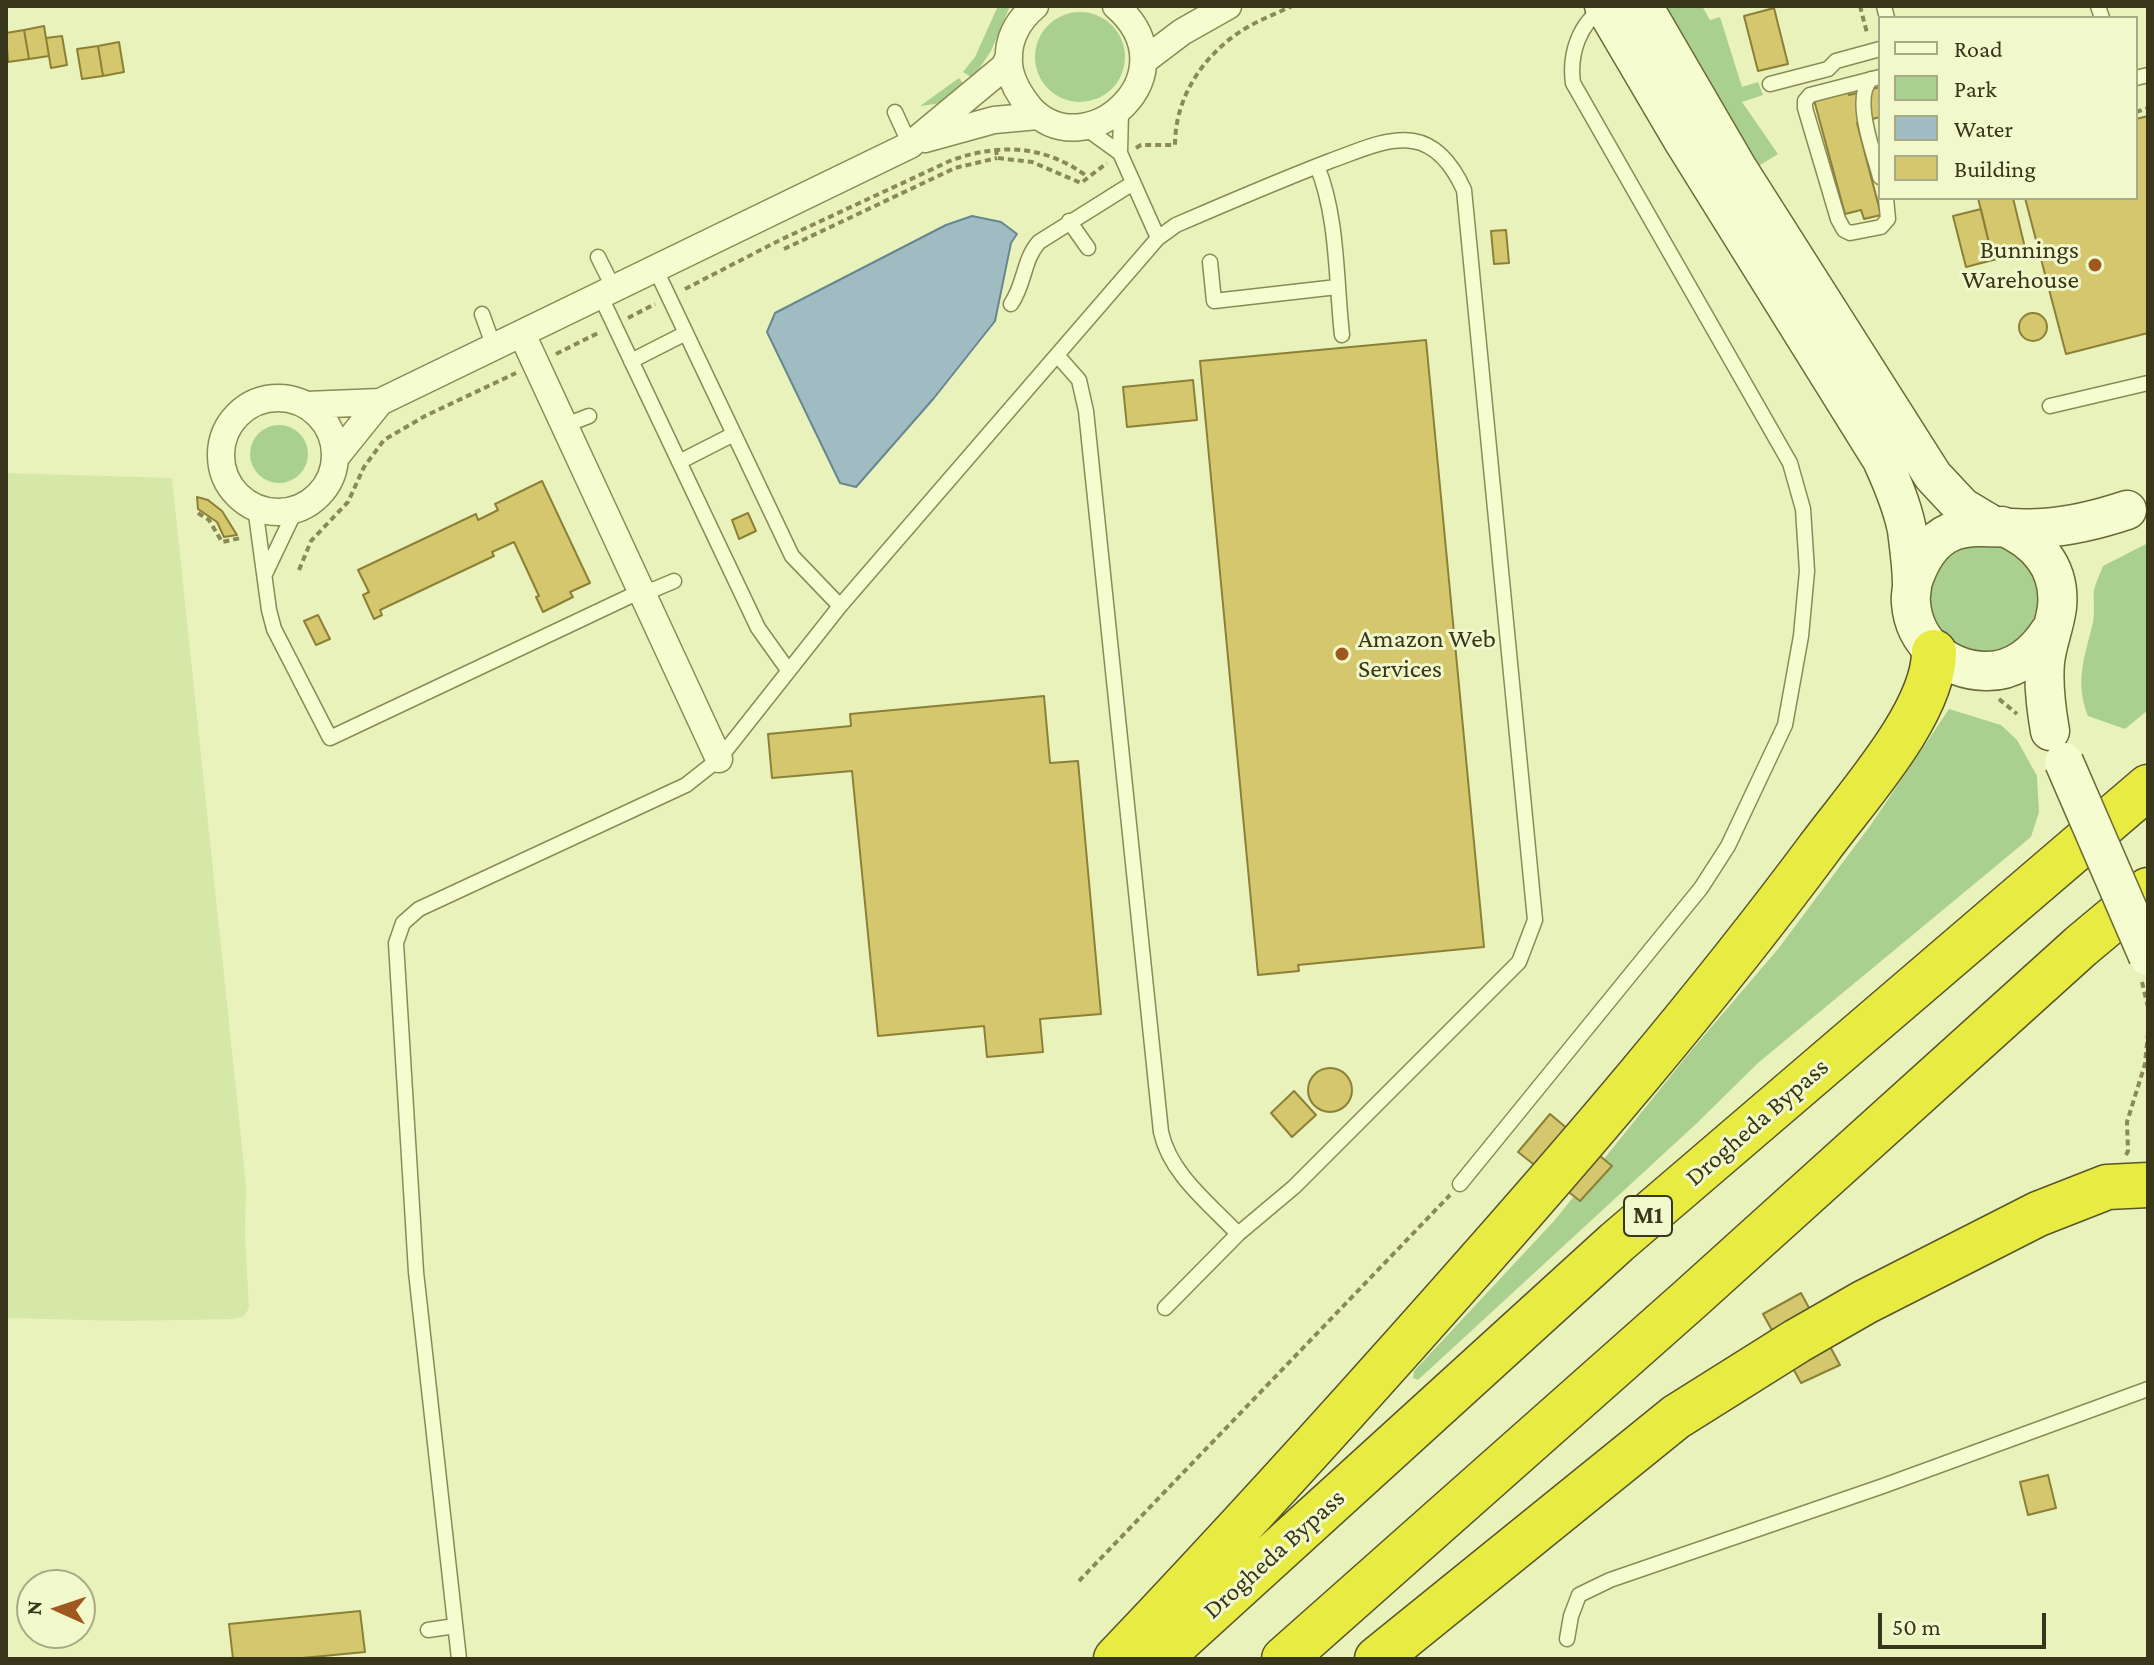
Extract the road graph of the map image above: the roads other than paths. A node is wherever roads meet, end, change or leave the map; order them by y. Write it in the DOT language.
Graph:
graph roads {
  1 [pos="1116,6"];
  2 [pos="1228,6"];
  3 [pos="1605,6"];
  4 [pos="1643,6"];
  5 [pos="1028,9"];
  6 [pos="1878,50"];
  7 [pos="1009,57"];
  8 [pos="1145,60"];
  9 [pos="1876,78"];
  10 [pos="1770,84"];
  11 [pos="1121,110"];
  12 [pos="895,112"];
  13 [pos="1038,116"];
  14 [pos="1084,127"];
  15 [pos="914,143"];
  16 [pos="1120,154"];
  17 [pos="1317,166"];
  18 [pos="1878,169"];
  19 [pos="1133,183"];
  20 [pos="1886,200"];
  21 [pos="1069,221"];
  22 [pos="1158,238"];
  23 [pos="1088,248"];
  24 [pos="598,257"];
  25 [pos="1210,262"];
  26 [pos="655,268"];
  27 [pos="1337,287"];
  28 [pos="607,292"];
  29 [pos="1011,304"];
  30 [pos="482,314"];
  31 [pos="686,333"];
  32 [pos="522,334"];
  33 [pos="1342,335"];
  34 [pos="494,347"];
  35 [pos="1057,355"];
  36 [pos="631,361"];
  37 [pos="2148,383"];
  38 [pos="380,402"];
  39 [pos="306,405"];
  40 [pos="2050,406"];
  41 [pos="589,416"];
  42 [pos="563,426"];
  43 [pos="734,434"];
  44 [pos="335,458"];
  45 [pos="679,462"];
  46 [pos="2138,504"];
  47 [pos="255,507"];
  48 [pos="296,509"];
  49 [pos="1997,525"];
  50 [pos="265,575"];
  51 [pos="674,581"];
  52 [pos="1912,584"];
  53 [pos="2057,585"];
  54 [pos="639,592"];
  55 [pos="840,606"];
  56 [pos="2050,631"];
  57 [pos="1934,652"];
  58 [pos="788,670"];
  59 [pos="1994,685"];
  60 [pos="2045,737"];
  61 [pos="719,759"];
  62 [pos="2148,787"];
  63 [pos="2148,890"];
  64 [pos="2144,967"];
  65 [pos="2133,1176"];
  66 [pos="1460,1184"];
  67 [pos="1238,1234"];
  68 [pos="1165,1308"];
  69 [pos="2148,1389"];
  70 [pos="455,1626"];
  71 [pos="428,1630"];
  72 [pos="1567,1639"];
  73 [pos="459,1659"];
  74 [pos="1116,1659"];
  75 [pos="1159,1659"];
  76 [pos="1284,1659"];
  77 [pos="1377,1659"];
  1 -- 8 [label="street"];
  2 -- 8 [label="street"];
  3 -- 52 [label="street"];
  3 -- 66 [label="lane"];
  4 -- 49 [label="street"];
  5 -- 7 [label="street"];
  6 -- 10 [label="lane"];
  7 -- 13 [label="street"];
  7 -- 15 [label="street"];
  8 -- 11 [label="street"];
  9 -- 18 [label="lane"];
  9 -- 20 [label="lane"];
  11 -- 14 [label="street"];
  11 -- 16 [label="lane"];
  12 -- 15 [label="lane"];
  13 -- 14 [label="street"];
  13 -- 15 [label="street"];
  14 -- 16 [label="lane"];
  15 -- 26 [label="street"];
  16 -- 19 [label="lane"];
  17 -- 22 [label="lane"];
  17 -- 27 [label="lane"];
  17 -- 67 [label="lane"];
  19 -- 21 [label="lane"];
  19 -- 22 [label="lane"];
  21 -- 23 [label="lane"];
  21 -- 29 [label="lane"];
  22 -- 35 [label="lane"];
  24 -- 28 [label="lane"];
  25 -- 27 [label="lane"];
  26 -- 28 [label="street"];
  26 -- 31 [label="lane"];
  27 -- 33 [label="lane"];
  28 -- 32 [label="street"];
  28 -- 36 [label="lane"];
  30 -- 34 [label="lane"];
  31 -- 36 [label="lane"];
  31 -- 43 [label="lane"];
  32 -- 34 [label="street"];
  32 -- 42 [label="street"];
  34 -- 38 [label="street"];
  35 -- 55 [label="lane"];
  35 -- 67 [label="lane"];
  36 -- 45 [label="lane"];
  37 -- 40 [label="lane"];
  38 -- 39 [label="street"];
  38 -- 44 [label="street"];
  39 -- 44 [label="street"];
  39 -- 47 [label="street"];
  41 -- 42 [label="lane"];
  42 -- 54 [label="street"];
  43 -- 45 [label="lane"];
  43 -- 55 [label="lane"];
  44 -- 48 [label="street"];
  45 -- 58 [label="lane"];
  46 -- 49 [label="street"];
  46 -- 53 [label="street"];
  47 -- 48 [label="street"];
  47 -- 50 [label="lane"];
  48 -- 50 [label="lane"];
  49 -- 52 [label="street"];
  49 -- 53 [label="street"];
  50 -- 54 [label="lane"];
  51 -- 54 [label="lane"];
  52 -- 57 [label="street"];
  53 -- 56 [label="street"];
  54 -- 61 [label="street"];
  55 -- 58 [label="lane"];
  56 -- 59 [label="street"];
  56 -- 60 [label="street"];
  57 -- 59 [label="street"];
  57 -- 74 [label="highway"];
  58 -- 61 [label="lane"];
  59 -- 60 [label="street"];
  60 -- 64 [label="street, bridge"];
  61 -- 70 [label="lane"];
  62 -- 75 [label="highway, Drogheda Bypass / M1"];
  63 -- 76 [label="highway"];
  65 -- 77 [label="highway"];
  67 -- 68 [label="lane"];
  69 -- 72 [label="lane"];
  70 -- 71 [label="lane"];
  70 -- 73 [label="lane"];
}
